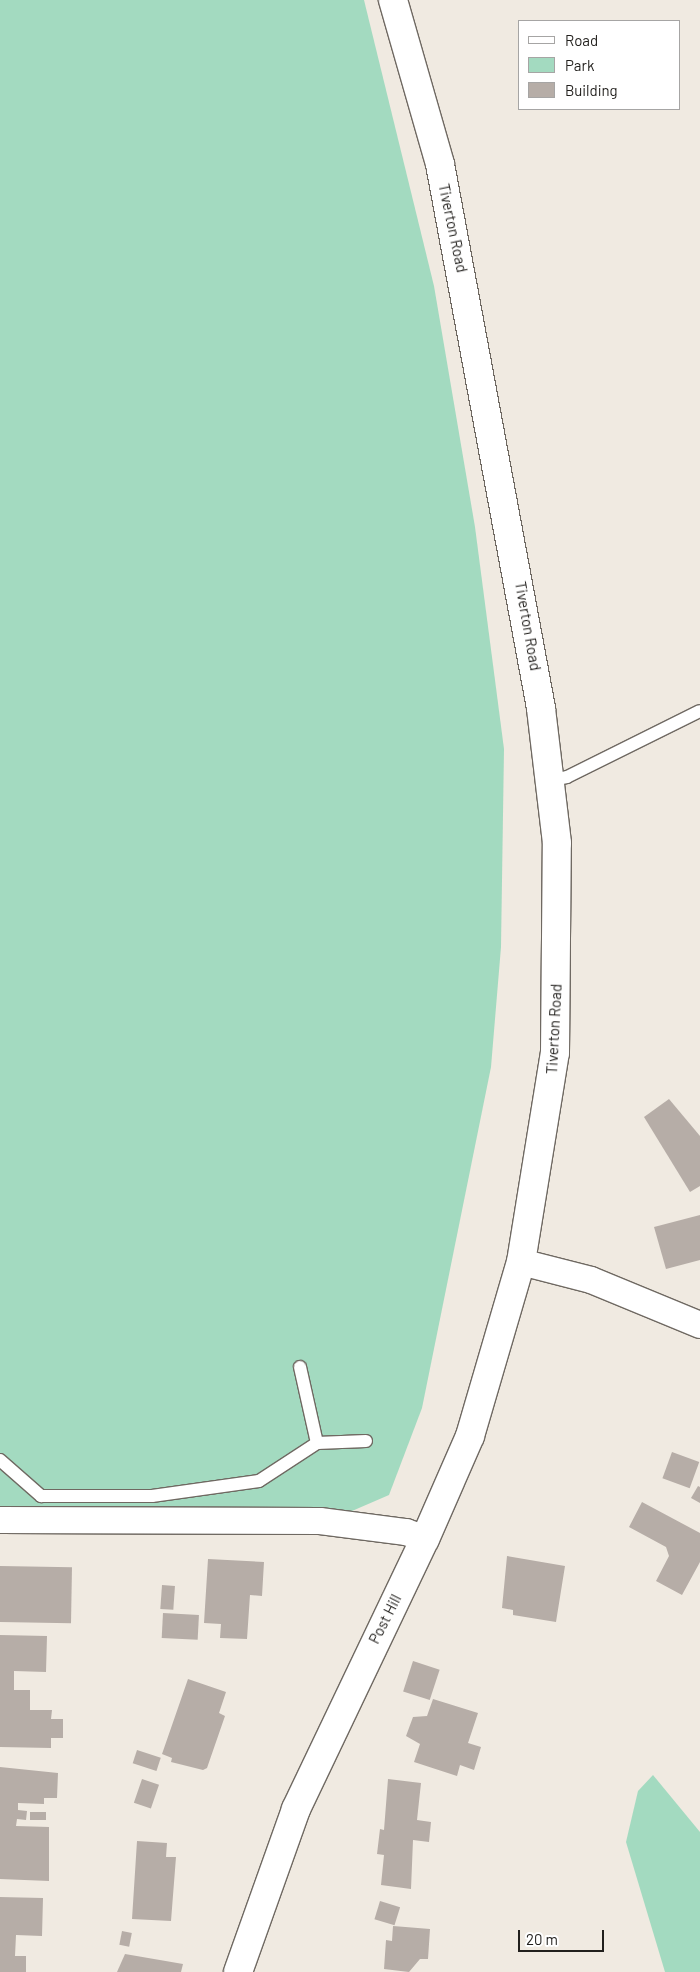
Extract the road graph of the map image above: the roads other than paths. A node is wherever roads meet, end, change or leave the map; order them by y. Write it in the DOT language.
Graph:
graph roads {
  1 [pos="393,0"];
  2 [pos="700,711"];
  3 [pos="552,780"];
  4 [pos="522,1262"];
  5 [pos="700,1325"];
  6 [pos="300,1367"];
  7 [pos="366,1441"];
  8 [pos="317,1442"];
  9 [pos="0,1460"];
  10 [pos="0,1520"];
  11 [pos="425,1539"];
  12 [pos="238,1972"];
  1 -- 3 [label="street, Tiverton Road"];
  2 -- 3 [label="lane"];
  3 -- 4 [label="street, Tiverton Road"];
  4 -- 5 [label="street"];
  4 -- 11 [label="street, Post Hill"];
  6 -- 8 [label="lane"];
  7 -- 8 [label="lane"];
  8 -- 9 [label="lane"];
  10 -- 11 [label="street"];
  11 -- 12 [label="street, Post Hill"];
}
